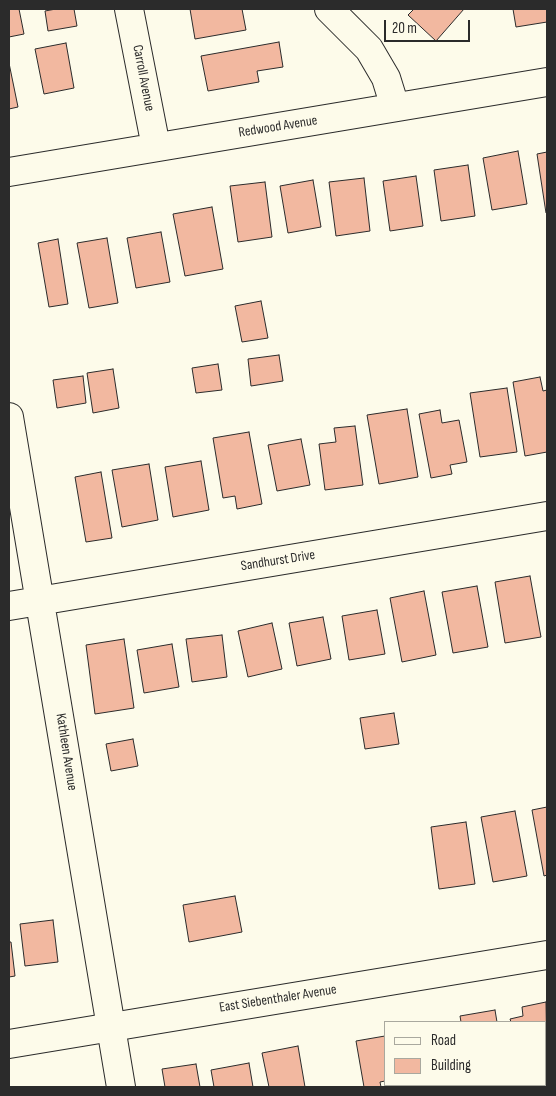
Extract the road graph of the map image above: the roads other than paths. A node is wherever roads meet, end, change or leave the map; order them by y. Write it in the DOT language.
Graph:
graph roads {
  1 [pos="129,9"];
  2 [pos="330,9"];
  3 [pos="547,82"];
  4 [pos="396,107"];
  5 [pos="156,147"];
  6 [pos="9,172"];
  7 [pos="9,417"];
  8 [pos="547,516"];
  9 [pos="41,601"];
  10 [pos="9,606"];
  11 [pos="547,955"];
  12 [pos="112,1027"];
  13 [pos="9,1044"];
  14 [pos="121,1087"];
  1 -- 5 [label="street, Carroll Avenue"];
  2 -- 4 [label="street"];
  3 -- 4 [label="street, Redwood Avenue"];
  4 -- 5 [label="street, Redwood Avenue"];
  5 -- 6 [label="street, Redwood Avenue"];
  7 -- 9 [label="street, Kathleen Avenue"];
  8 -- 9 [label="street, Sandhurst Drive"];
  9 -- 10 [label="street, Sandhurst Drive"];
  9 -- 12 [label="street, Kathleen Avenue"];
  11 -- 12 [label="street, East Siebenthaler Avenue"];
  12 -- 13 [label="street, East Siebenthaler Avenue"];
  12 -- 14 [label="street, Kathleen Avenue"];
}
